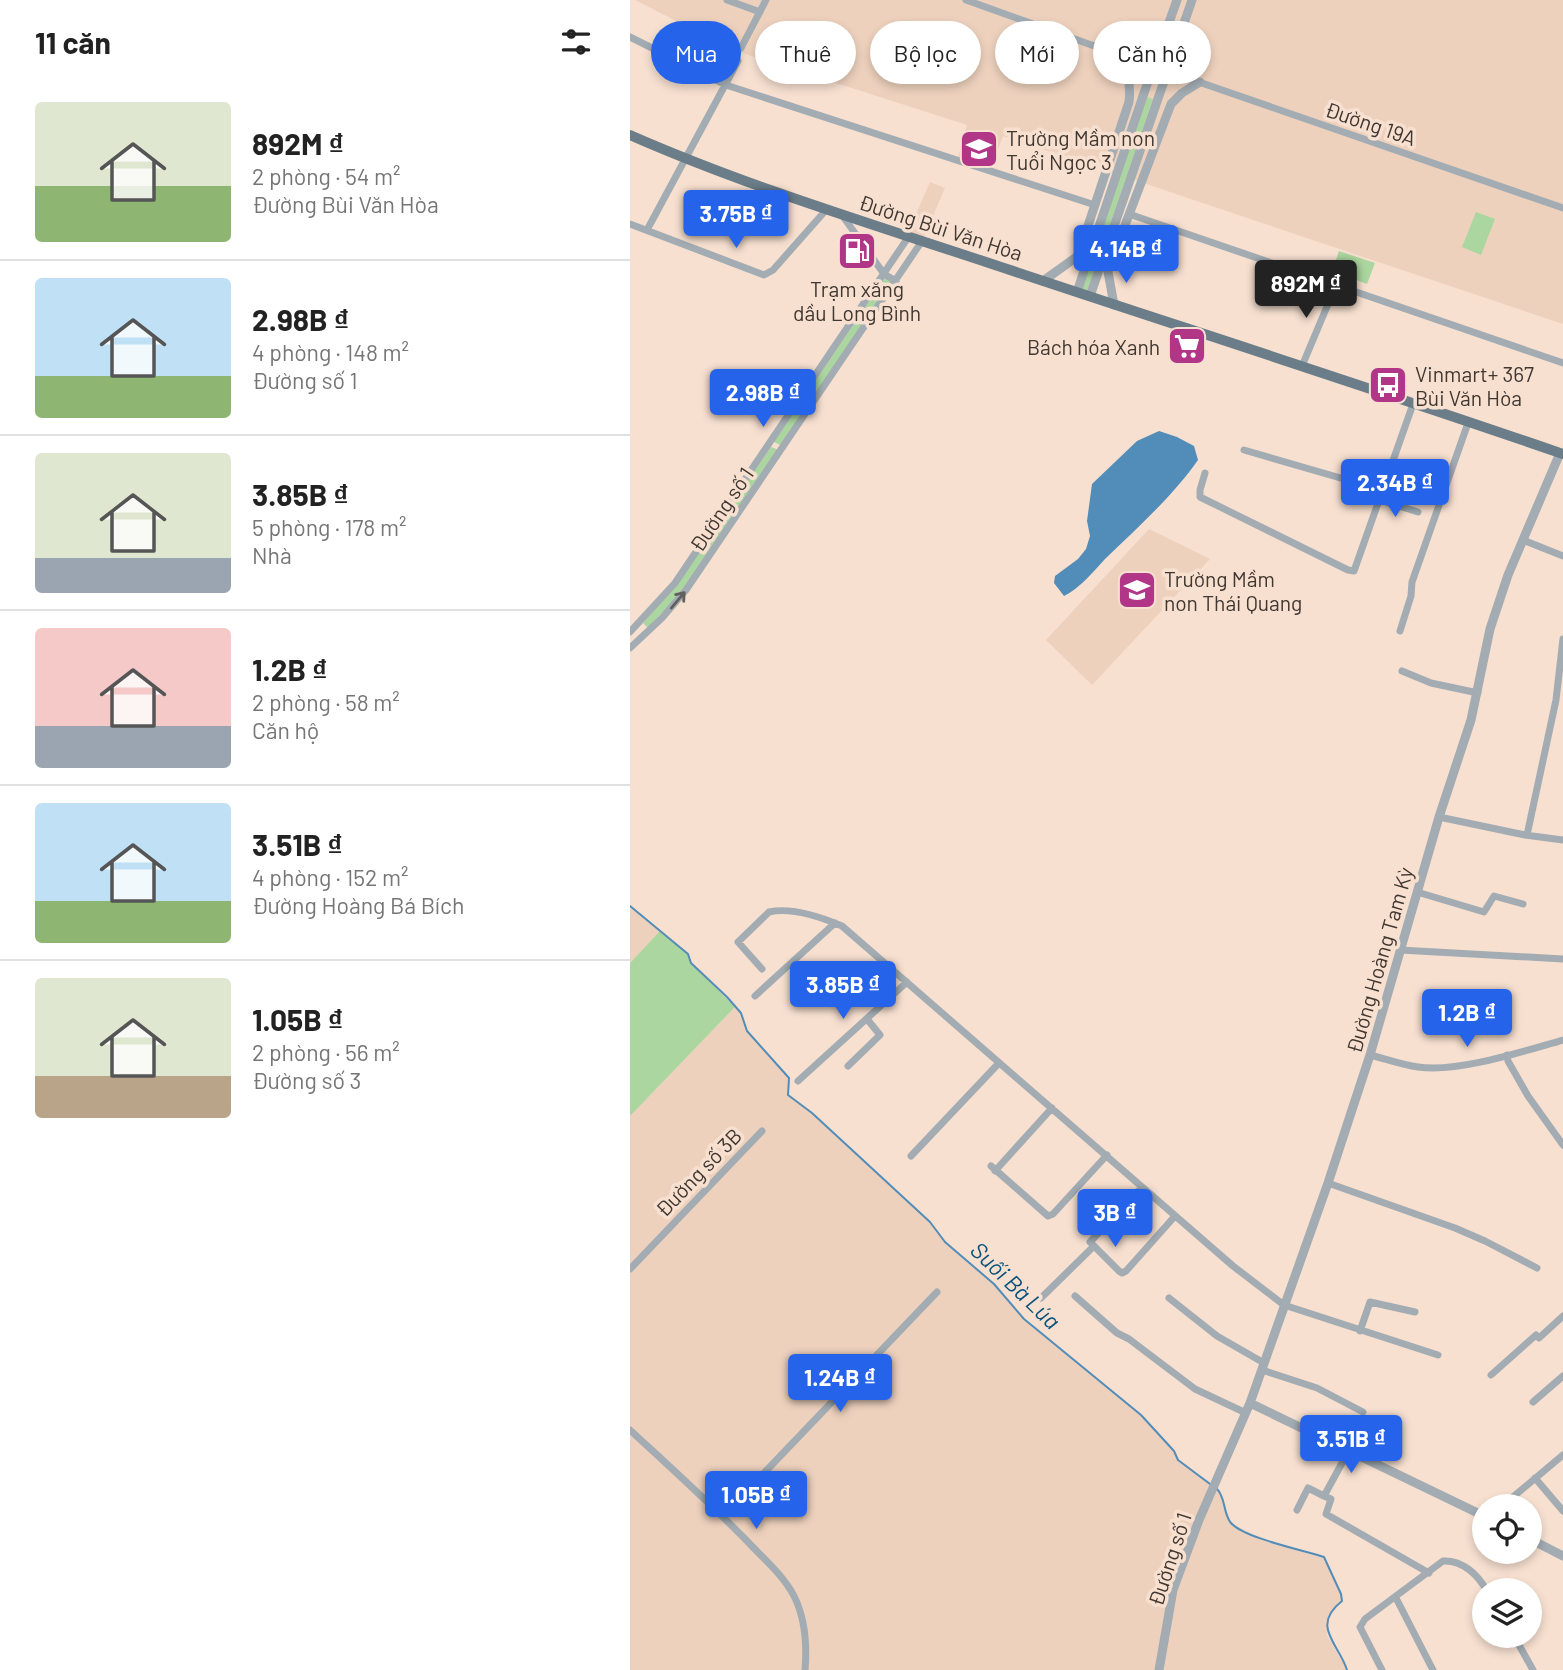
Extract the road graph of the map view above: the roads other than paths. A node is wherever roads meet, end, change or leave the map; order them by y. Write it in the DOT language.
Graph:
graph roads {
  1 [pos="727,0"];
  2 [pos="766,0"];
  3 [pos="966,0"];
  4 [pos="1177,0"];
  5 [pos="1192,0"];
  6 [pos="760,12"];
  7 [pos="1169,21"];
  8 [pos="1185,21"];
  9 [pos="630,37"];
  10 [pos="1093,44"];
  11 [pos="741,48"];
  12 [pos="1131,84"];
  13 [pos="1147,84"];
  14 [pos="1162,84"];
  15 [pos="1197,84"];
  16 [pos="1206,84"];
  17 [pos="726,85"];
  18 [pos="1144,93"];
  19 [pos="1157,97"];
  20 [pos="1129,102"];
  21 [pos="1166,116"];
  22 [pos="630,135"];
  23 [pos="684,159"];
  24 [pos="1095,205"];
  25 [pos="1563,208"];
  26 [pos="826,210"];
  27 [pos="1129,214"];
  28 [pos="842,215"];
  29 [pos="630,224"];
  30 [pos="647,230"];
  31 [pos="909,236"];
  32 [pos="922,241"];
  33 [pos="1092,246"];
  34 [pos="1105,250"];
  35 [pos="1078,256"];
  36 [pos="1108,270"];
  37 [pos="884,274"];
  38 [pos="896,281"];
  39 [pos="1043,281"];
  40 [pos="1336,285"];
  41 [pos="1077,292"];
  42 [pos="1090,296"];
  43 [pos="1114,305"];
  44 [pos="1563,363"];
  45 [pos="1302,366"];
  46 [pos="1413,404"];
  47 [pos="1468,423"];
  48 [pos="770,444"];
  49 [pos="783,449"];
  50 [pos="1244,450"];
  51 [pos="1561,454"];
  52 [pos="1205,473"];
  53 [pos="1382,489"];
  54 [pos="1380,500"];
  55 [pos="1418,512"];
  56 [pos="1523,540"];
  57 [pos="1563,556"];
  58 [pos="640,624"];
  59 [pos="1399,631"];
  60 [pos="630,632"];
  61 [pos="648,632"];
  62 [pos="1563,639"];
  63 [pos="630,648"];
  64 [pos="1402,671"];
  65 [pos="1478,694"];
  66 [pos="1439,817"];
  67 [pos="1527,835"];
  68 [pos="1563,840"];
  69 [pos="1417,892"];
  70 [pos="1523,904"];
  71 [pos="835,923"];
  72 [pos="1400,950"];
  73 [pos="1563,959"];
  74 [pos="762,969"];
  75 [pos="907,982"];
  76 [pos="755,996"];
  77 [pos="867,1019"];
  78 [pos="1563,1040"];
  79 [pos="1370,1055"];
  80 [pos="1507,1055"];
  81 [pos="999,1063"];
  82 [pos="848,1066"];
  83 [pos="798,1081"];
  84 [pos="1052,1108"];
  85 [pos="762,1131"];
  86 [pos="1563,1145"];
  87 [pos="1107,1155"];
  88 [pos="911,1156"];
  89 [pos="1328,1183"];
  90 [pos="1142,1186"];
  91 [pos="1175,1216"];
  92 [pos="1093,1247"];
  93 [pos="1537,1268"];
  94 [pos="630,1269"];
  95 [pos="937,1292"];
  96 [pos="1075,1296"];
  97 [pos="1041,1298"];
  98 [pos="1169,1298"];
  99 [pos="1284,1305"];
  100 [pos="1415,1312"];
  101 [pos="1563,1316"];
  102 [pos="1360,1331"];
  103 [pos="1438,1355"];
  104 [pos="1263,1366"];
  105 [pos="1491,1375"];
  106 [pos="1563,1376"];
  107 [pos="1533,1402"];
  108 [pos="1250,1403"];
  109 [pos="1363,1412"];
  110 [pos="1246,1413"];
  111 [pos="630,1430"];
  112 [pos="1348,1452"];
  113 [pos="1563,1455"];
  114 [pos="1220,1474"];
  115 [pos="1535,1478"];
  116 [pos="1516,1494"];
  117 [pos="1324,1496"];
  118 [pos="1297,1510"];
  119 [pos="1472,1510"];
  120 [pos="1563,1511"];
  121 [pos="723,1516"];
  122 [pos="1542,1545"];
  123 [pos="1563,1556"];
  124 [pos="1429,1573"];
  125 [pos="1478,1578"];
  126 [pos="1396,1598"];
  127 [pos="1521,1648"];
  128 [pos="805,1670"];
  129 [pos="1158,1670"];
  130 [pos="1382,1670"];
  131 [pos="1433,1670"];
  132 [pos="1533,1670"];
  1 -- 6 [label="street"];
  2 -- 6 [label="street"];
  3 -- 10 [label="street"];
  4 -- 7 [label="street"];
  5 -- 8 [label="street"];
  6 -- 11 [label="street"];
  9 -- 17 [label="street"];
  12 -- 20 [label="street"];
  13 -- 18 [label="street"];
  14 -- 19 [label="street"];
  15 -- 21 [label="street"];
  16 -- 25 [label="street, Đường 19A"];
  17 -- 23 [label="street"];
  17 -- 24 [label="street"];
  18 -- 19 [label="street"];
  18 -- 20 [label="street"];
  18 -- 33 [label="street"];
  19 -- 21 [label="street"];
  19 -- 34 [label="street"];
  20 -- 24 [label="street"];
  21 -- 27 [label="street"];
  22 -- 23 [label="main road, Đường Bùi Văn Hòa"];
  23 -- 26 [label="main road, Đường Bùi Văn Hòa"];
  23 -- 30 [label="street"];
  24 -- 35 [label="street"];
  26 -- 28 [label="main road, Đường Bùi Văn Hòa"];
  26 -- 30 [label="street"];
  27 -- 36 [label="street"];
  27 -- 40 [label="street"];
  28 -- 31 [label="main road, Đường Bùi Văn Hòa"];
  28 -- 37 [label="street"];
  29 -- 30 [label="street"];
  31 -- 32 [label="main road, Đường Bùi Văn Hòa"];
  31 -- 37 [label="street, Đường số 1"];
  32 -- 38 [label="street, Đường số 1"];
  32 -- 39 [label="main road, Đường Bùi Văn Hòa"];
  33 -- 35 [label="street"];
  33 -- 41 [label="street"];
  34 -- 36 [label="street"];
  34 -- 42 [label="street"];
  35 -- 39 [label="street"];
  36 -- 43 [label="street"];
  37 -- 38 [label="street"];
  37 -- 48 [label="street, Đường số 1"];
  38 -- 49 [label="street, Đường số 1"];
  39 -- 41 [label="main road, Đường Bùi Văn Hòa"];
  40 -- 44 [label="street"];
  40 -- 45 [label="street"];
  41 -- 42 [label="main road, Đường Bùi Văn Hòa"];
  42 -- 43 [label="main road, Đường Bùi Văn Hòa"];
  43 -- 45 [label="main road, Đường Bùi Văn Hòa"];
  45 -- 46 [label="main road, Đường Bùi Văn Hòa"];
  46 -- 47 [label="main road, Đường Bùi Văn Hòa"];
  46 -- 53 [label="street"];
  47 -- 51 [label="main road, Đường Bùi Văn Hòa"];
  47 -- 59 [label="street"];
  48 -- 49 [label="street"];
  48 -- 58 [label="street, Đường số 1"];
  61 -- 49 [label="street, Đường số 1, one-way"];
  50 -- 53 [label="street"];
  51 -- 56 [label="street, Đường Hoàng Tam Kỳ"];
  52 -- 54 [label="street"];
  53 -- 54 [label="street"];
  54 -- 55 [label="street"];
  56 -- 57 [label="street"];
  56 -- 65 [label="street, Đường Hoàng Tam Kỳ"];
  58 -- 60 [label="street, Đường số 1"];
  58 -- 61 [label="street"];
  61 -- 63 [label="street, Đường số 1"];
  62 -- 67 [label="street"];
  64 -- 65 [label="street"];
  65 -- 66 [label="street, Đường Hoàng Tam Kỳ"];
  66 -- 67 [label="street"];
  66 -- 69 [label="street, Đường Hoàng Tam Kỳ"];
  67 -- 68 [label="street"];
  69 -- 70 [label="street"];
  69 -- 72 [label="street, Đường Hoàng Tam Kỳ"];
  71 -- 74 [label="street"];
  71 -- 75 [label="street"];
  71 -- 76 [label="street"];
  72 -- 73 [label="street"];
  72 -- 79 [label="street, Đường Hoàng Tam Kỳ"];
  75 -- 77 [label="street"];
  75 -- 81 [label="street"];
  77 -- 82 [label="street"];
  77 -- 83 [label="street"];
  78 -- 80 [label="street"];
  79 -- 80 [label="street"];
  79 -- 89 [label="street, Đường Hoàng Tam Kỳ"];
  80 -- 86 [label="street"];
  81 -- 84 [label="street"];
  81 -- 88 [label="street"];
  84 -- 87 [label="street"];
  84 -- 87 [label="street"];
  85 -- 94 [label="street, Đường số 3B"];
  87 -- 90 [label="street"];
  89 -- 93 [label="street"];
  89 -- 99 [label="street, Đường Hoàng Tam Kỳ"];
  90 -- 91 [label="street"];
  90 -- 92 [label="street"];
  91 -- 92 [label="street"];
  91 -- 99 [label="street"];
  92 -- 97 [label="street"];
  95 -- 121 [label="street"];
  96 -- 110 [label="street"];
  98 -- 104 [label="street"];
  99 -- 102 [label="street"];
  99 -- 104 [label="street, Đường Hoàng Tam Kỳ"];
  100 -- 102 [label="street"];
  101 -- 105 [label="street"];
  102 -- 103 [label="street"];
  104 -- 108 [label="street, Đường Hoàng Tam Kỳ"];
  104 -- 109 [label="street"];
  106 -- 107 [label="street"];
  108 -- 110 [label="street, Đường Hoàng Tam Kỳ"];
  108 -- 112 [label="street"];
  110 -- 114 [label="street, Đường Hoàng Tam Kỳ"];
  111 -- 121 [label="street"];
  112 -- 117 [label="street"];
  112 -- 119 [label="street"];
  113 -- 115 [label="street"];
  114 -- 129 [label="street, Đường số 1"];
  115 -- 116 [label="street"];
  115 -- 120 [label="street"];
  117 -- 118 [label="street"];
  117 -- 124 [label="street"];
  121 -- 128 [label="street"];
  122 -- 123 [label="street"];
  124 -- 125 [label="street"];
  124 -- 126 [label="street"];
  126 -- 130 [label="street"];
  126 -- 131 [label="street"];
  127 -- 132 [label="street"];
}
